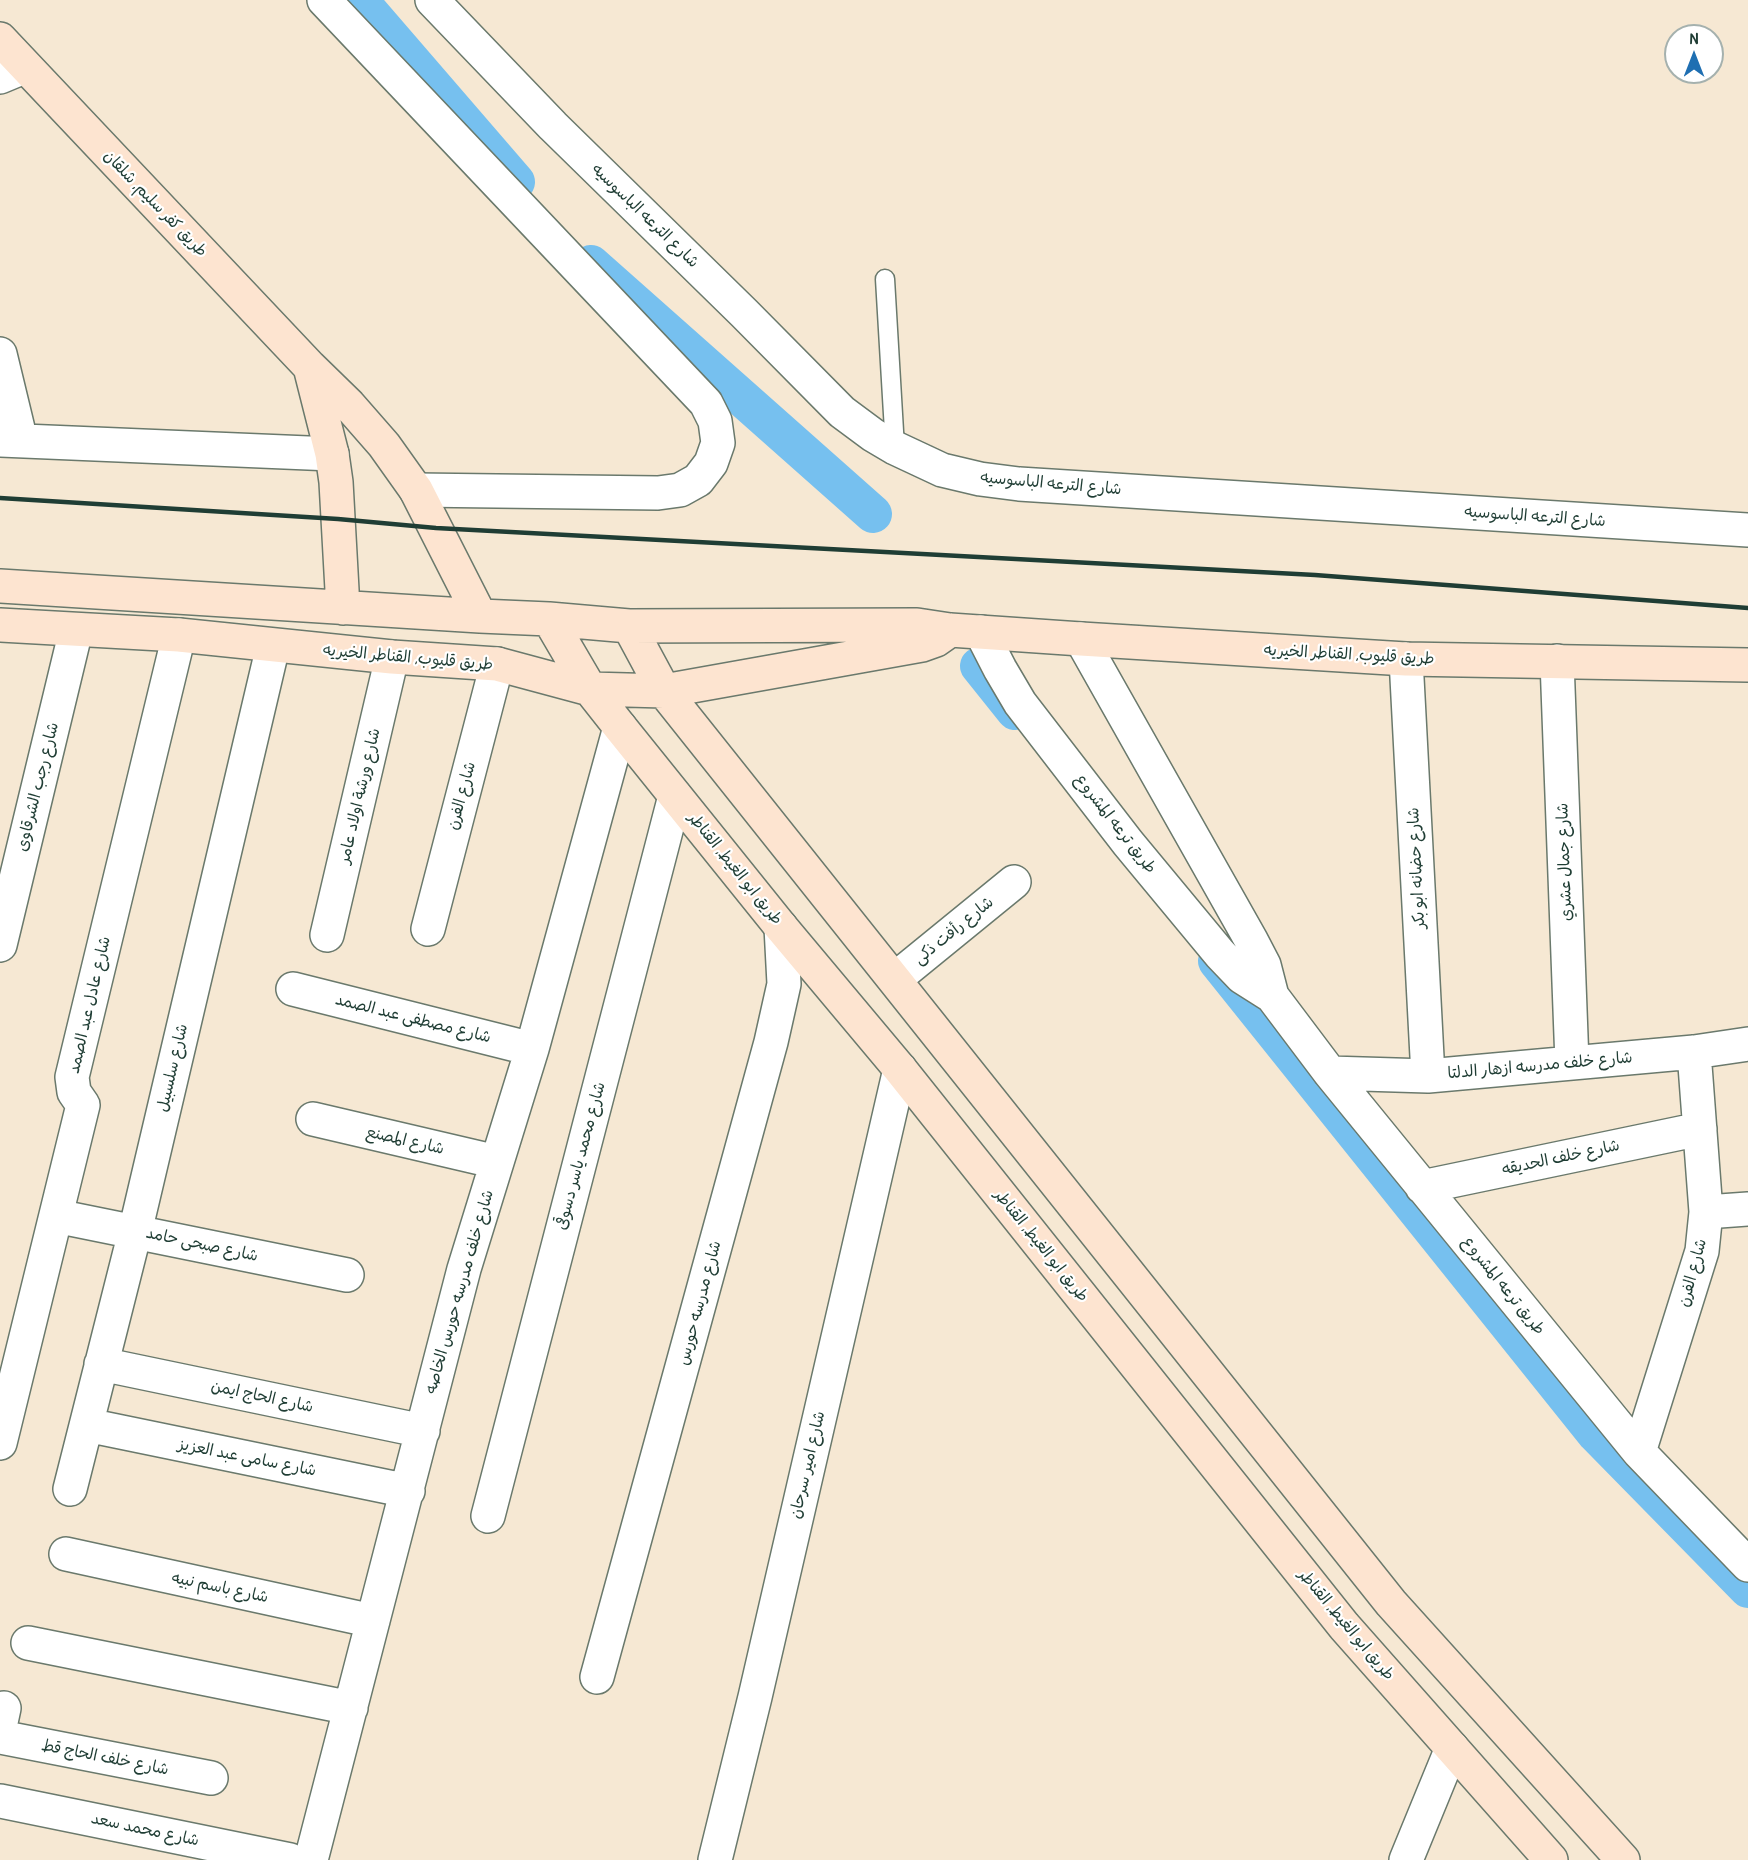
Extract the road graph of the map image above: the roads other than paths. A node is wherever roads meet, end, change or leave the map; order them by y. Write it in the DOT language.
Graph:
graph roads {
  1 [pos="324,0"];
  2 [pos="432,0"];
  3 [pos="0,39"];
  4 [pos="12,72"];
  5 [pos="885,279"];
  6 [pos="0,354"];
  7 [pos="310,367"];
  8 [pos="11,440"];
  9 [pos="895,448"];
  10 [pos="332,454"];
  11 [pos="416,490"];
  12 [pos="1748,530"];
  13 [pos="0,586"];
  14 [pos="343,608"];
  15 [pos="480,616"];
  16 [pos="549,619"];
  17 [pos="0,625"];
  18 [pos="629,626"];
  19 [pos="76,630"];
  20 [pos="966,631"];
  21 [pos="178,635"];
  22 [pos="1081,639"];
  23 [pos="273,646"];
  24 [pos="392,657"];
  25 [pos="1406,659"];
  26 [pos="1557,661"];
  27 [pos="496,664"];
  28 [pos="1748,665"];
  29 [pos="590,689"];
  30 [pos="664,691"];
  31 [pos="620,727"];
  32 [pos="675,796"];
  33 [pos="1014,882"];
  34 [pos="781,927"];
  35 [pos="428,929"];
  36 [pos="327,935"];
  37 [pos="0,945"];
  38 [pos="895,980"];
  39 [pos="293,989"];
  40 [pos="1272,996"];
  41 [pos="1748,1044"];
  42 [pos="532,1049"];
  43 [pos="1694,1052"];
  44 [pos="1572,1063"];
  45 [pos="900,1069"];
  46 [pos="1330,1074"];
  47 [pos="1428,1076"];
  48 [pos="313,1119"];
  49 [pos="1700,1129"];
  50 [pos="497,1162"];
  51 [pos="1422,1187"];
  52 [pos="1748,1209"];
  53 [pos="1706,1212"];
  54 [pos="56,1216"];
  55 [pos="135,1232"];
  56 [pos="348,1275"];
  57 [pos="101,1364"];
  58 [pos="87,1425"];
  59 [pos="423,1431"];
  60 [pos="0,1443"];
  61 [pos="1639,1452"];
  62 [pos="70,1489"];
  63 [pos="408,1491"];
  64 [pos="488,1516"];
  65 [pos="66,1554"];
  66 [pos="1748,1565"];
  67 [pos="373,1621"];
  68 [pos="28,1643"];
  69 [pos="597,1677"];
  70 [pos="351,1708"];
  71 [pos="2,1724"];
  72 [pos="1452,1748"];
  73 [pos="211,1778"];
  74 [pos="0,1801"];
  75 [pos="290,1860"];
  76 [pos="311,1860"];
  77 [pos="715,1860"];
  78 [pos="1406,1860"];
  79 [pos="1551,1860"];
  80 [pos="1623,1860"];
  1 -- 11 [label="street"];
  2 -- 9 [label="street, شارع الترعه الباسوسيه"];
  3 -- 4 [label="main road, طريق كفر سليم, شلقان"];
  4 -- 7 [label="main road, طريق كفر سليم, شلقان"];
  5 -- 9 [label="lane"];
  6 -- 8 [label="street"];
  7 -- 10 [label="main road, طريق كفر سليم, شلقان"];
  7 -- 11 [label="main road, طريق كفر سليم, شلقان"];
  8 -- 10 [label="street"];
  9 -- 12 [label="street, شارع الترعه الباسوسيه"];
  10 -- 14 [label="main road, طريق كفر سليم, شلقان"];
  11 -- 15 [label="main road, طريق كفر سليم, شلقان"];
  13 -- 14 [label="main road, طريق قليوب, القناطر الخيريه"];
  14 -- 15 [label="main road, طريق قليوب, القناطر الخيريه"];
  15 -- 16 [label="main road, طريق قليوب, القناطر الخيريه"];
  16 -- 18 [label="main road, طريق قليوب, القناطر الخيريه"];
  16 -- 29 [label="main road, طريق ابو الغيط, القناطر"];
  17 -- 19 [label="main road, طريق قليوب, القناطر الخيريه"];
  18 -- 20 [label="main road, طريق قليوب, القناطر الخيريه"];
  18 -- 30 [label="main road"];
  19 -- 21 [label="main road, طريق قليوب, القناطر الخيريه"];
  19 -- 37 [label="street, شارع رجب الشرقاوى"];
  20 -- 22 [label="main road, طريق قليوب, القناطر الخيريه"];
  20 -- 30 [label="main road, طريق قليوب, القناطر الخيريه"];
  20 -- 40 [label="street, طريق ترعه المشروع"];
  21 -- 23 [label="main road, طريق قليوب, القناطر الخيريه"];
  21 -- 54 [label="street, شارع عادل عبد الصمد"];
  22 -- 25 [label="main road, طريق قليوب, القناطر الخيريه"];
  22 -- 40 [label="street, طريق ترعه المشروع"];
  23 -- 24 [label="main road, طريق قليوب, القناطر الخيريه"];
  23 -- 55 [label="street, شارع سلسبيل"];
  24 -- 27 [label="main road, طريق قليوب, القناطر الخيريه"];
  24 -- 36 [label="street, شارع ورشة اولاد عامر"];
  25 -- 26 [label="main road, طريق قليوب, القناطر الخيريه"];
  25 -- 47 [label="street, شارع حضانه ابو بكر"];
  26 -- 28 [label="main road, طريق قليوب, القناطر الخيريه"];
  26 -- 44 [label="street, شارع جمال عشري"];
  27 -- 29 [label="main road, طريق قليوب, القناطر الخيريه"];
  27 -- 35 [label="street, شارع الفرن"];
  29 -- 30 [label="main road, طريق قليوب, القناطر الخيريه"];
  29 -- 31 [label="main road, طريق ابو الغيط, القناطر"];
  30 -- 38 [label="main road"];
  31 -- 32 [label="main road, طريق ابو الغيط, القناطر"];
  31 -- 42 [label="street, شارع خلف مدرسه حورس الخاصه"];
  32 -- 34 [label="main road, طريق ابو الغيط, القناطر"];
  32 -- 64 [label="street, شارع محمد ياسر دسوقى"];
  33 -- 38 [label="street, شارع رأفت ذكى"];
  34 -- 45 [label="main road, طريق ابو الغيط, القناطر"];
  34 -- 69 [label="street, شارع مدرسه حورس"];
  38 -- 80 [label="main road"];
  39 -- 42 [label="street, شارع مصطفى عبد الصمد"];
  40 -- 46 [label="street, طريق ترعه المشروع"];
  41 -- 43 [label="street, شارع خلف مدرسه ازهار الدلتا"];
  42 -- 50 [label="street, شارع خلف مدرسه حورس الخاصه"];
  43 -- 44 [label="street, شارع خلف مدرسه ازهار الدلتا"];
  43 -- 49 [label="street, شارع الفرن"];
  44 -- 47 [label="street, شارع خلف مدرسه ازهار الدلتا"];
  45 -- 72 [label="main road, طريق ابو الغيط, القناطر"];
  45 -- 77 [label="street, شارع امير سرحان"];
  46 -- 47 [label="street, شارع خلف مدرسه ازهار الدلتا"];
  46 -- 51 [label="street, طريق ترعه المشروع"];
  48 -- 50 [label="street, شارع المصنع"];
  49 -- 51 [label="street, شارع خلف الحديقه"];
  49 -- 53 [label="street, شارع الفرن"];
  50 -- 59 [label="street, شارع خلف مدرسه حورس الخاصه"];
  51 -- 61 [label="street, طريق ترعه المشروع"];
  52 -- 53 [label="street"];
  53 -- 61 [label="street, شارع الفرن"];
  54 -- 55 [label="street, شارع صبحى حامد"];
  54 -- 60 [label="street, شارع عادل عبد الصمد"];
  55 -- 56 [label="street, شارع صبحى حامد"];
  55 -- 57 [label="street, شارع سلسبيل"];
  57 -- 58 [label="street, شارع سلسبيل"];
  57 -- 59 [label="street, شارع الحاج ايمن"];
  58 -- 62 [label="street, شارع سلسبيل"];
  58 -- 63 [label="street, شارع سامى عبد العزيز"];
  59 -- 63 [label="street, شارع خلف مدرسه حورس الخاصه"];
  61 -- 66 [label="street, طريق ترعه المشروع"];
  63 -- 67 [label="street, شارع خلف مدرسه حورس الخاصه"];
  65 -- 67 [label="street, شارع باسم نبيه"];
  67 -- 70 [label="street, شارع خلف مدرسه حورس الخاصه"];
  68 -- 70 [label="street"];
  70 -- 76 [label="street, شارع خلف مدرسه حورس الخاصه"];
  71 -- 73 [label="street, شارع خلف الحاج قط"];
  72 -- 78 [label="street"];
  72 -- 79 [label="main road, طريق ابو الغيط, القناطر"];
  74 -- 75 [label="street, شارع محمد سعد"];
}
